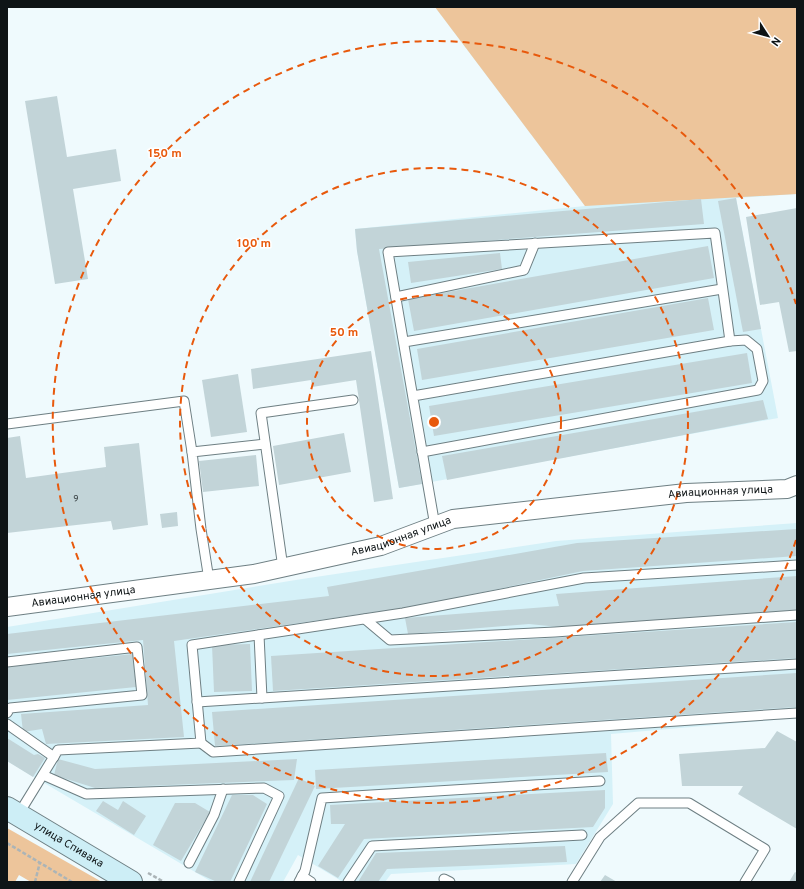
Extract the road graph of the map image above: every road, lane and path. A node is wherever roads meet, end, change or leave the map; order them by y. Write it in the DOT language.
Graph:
graph roads {
  1 [pos="535,243"];
  2 [pos="722,289"];
  3 [pos="396,297"];
  4 [pos="730,341"];
  5 [pos="404,342"];
  6 [pos="413,396"];
  7 [pos="353,400"];
  8 [pos="7,424"];
  9 [pos="265,444"];
  10 [pos="192,452"];
  11 [pos="422,452"];
  12 [pos="797,485"];
  13 [pos="435,526"];
  14 [pos="797,565"];
  15 [pos="283,568"];
  16 [pos="209,580"];
  17 [pos="7,607"];
  18 [pos="797,615"];
  19 [pos="365,619"];
  20 [pos="259,635"];
  21 [pos="7,662"];
  22 [pos="797,664"];
  23 [pos="262,698"];
  24 [pos="197,702"];
  25 [pos="7,713"];
  26 [pos="797,713"];
  27 [pos="7,724"];
  28 [pos="201,743"];
  29 [pos="54,757"];
  30 [pos="43,775"];
  31 [pos="600,781"];
  32 [pos="223,789"];
  33 [pos="12,811"];
  34 [pos="582,835"];
  35 [pos="7,843"];
  36 [pos="40,862"];
  37 [pos="189,863"];
  38 [pos="300,879"];
  39 [pos="35,882"];
  40 [pos="72,882"];
  41 [pos="131,882"];
  42 [pos="239,882"];
  43 [pos="312,882"];
  44 [pos="348,882"];
  45 [pos="572,882"];
  46 [pos="745,882"];
  1 -- 2 [label="lane"];
  1 -- 3 [label="lane"];
  1 -- 3 [label="lane"];
  2 -- 4 [label="lane"];
  2 -- 5 [label="lane"];
  3 -- 5 [label="lane"];
  4 -- 6 [label="lane"];
  4 -- 11 [label="lane"];
  5 -- 6 [label="lane"];
  6 -- 11 [label="lane"];
  7 -- 9 [label="lane"];
  8 -- 10 [label="lane"];
  9 -- 10 [label="lane"];
  9 -- 15 [label="lane"];
  10 -- 16 [label="lane"];
  11 -- 13 [label="lane"];
  12 -- 13 [label="street, Авиационная улица"];
  13 -- 15 [label="street, Авиационная улица"];
  14 -- 19 [label="lane"];
  15 -- 16 [label="street, Авиационная улица"];
  16 -- 17 [label="street, Авиационная улица"];
  18 -- 19 [label="lane"];
  19 -- 20 [label="lane"];
  20 -- 23 [label="lane"];
  20 -- 24 [label="lane"];
  21 -- 25 [label="lane"];
  22 -- 23 [label="lane"];
  23 -- 24 [label="lane"];
  24 -- 28 [label="lane"];
  26 -- 28 [label="lane"];
  27 -- 29 [label="lane"];
  28 -- 29 [label="lane"];
  29 -- 30 [label="lane"];
  30 -- 32 [label="lane"];
  30 -- 33 [label="lane"];
  31 -- 38 [label="lane"];
  32 -- 37 [label="lane"];
  32 -- 42 [label="lane"];
  33 -- 41 [label="main road, улица Спивака"];
  34 -- 44 [label="lane"];
  35 -- 36 [label="path"];
  36 -- 39 [label="path"];
  36 -- 40 [label="path"];
  38 -- 43 [label="lane"];
  45 -- 46 [label="lane"];
}
